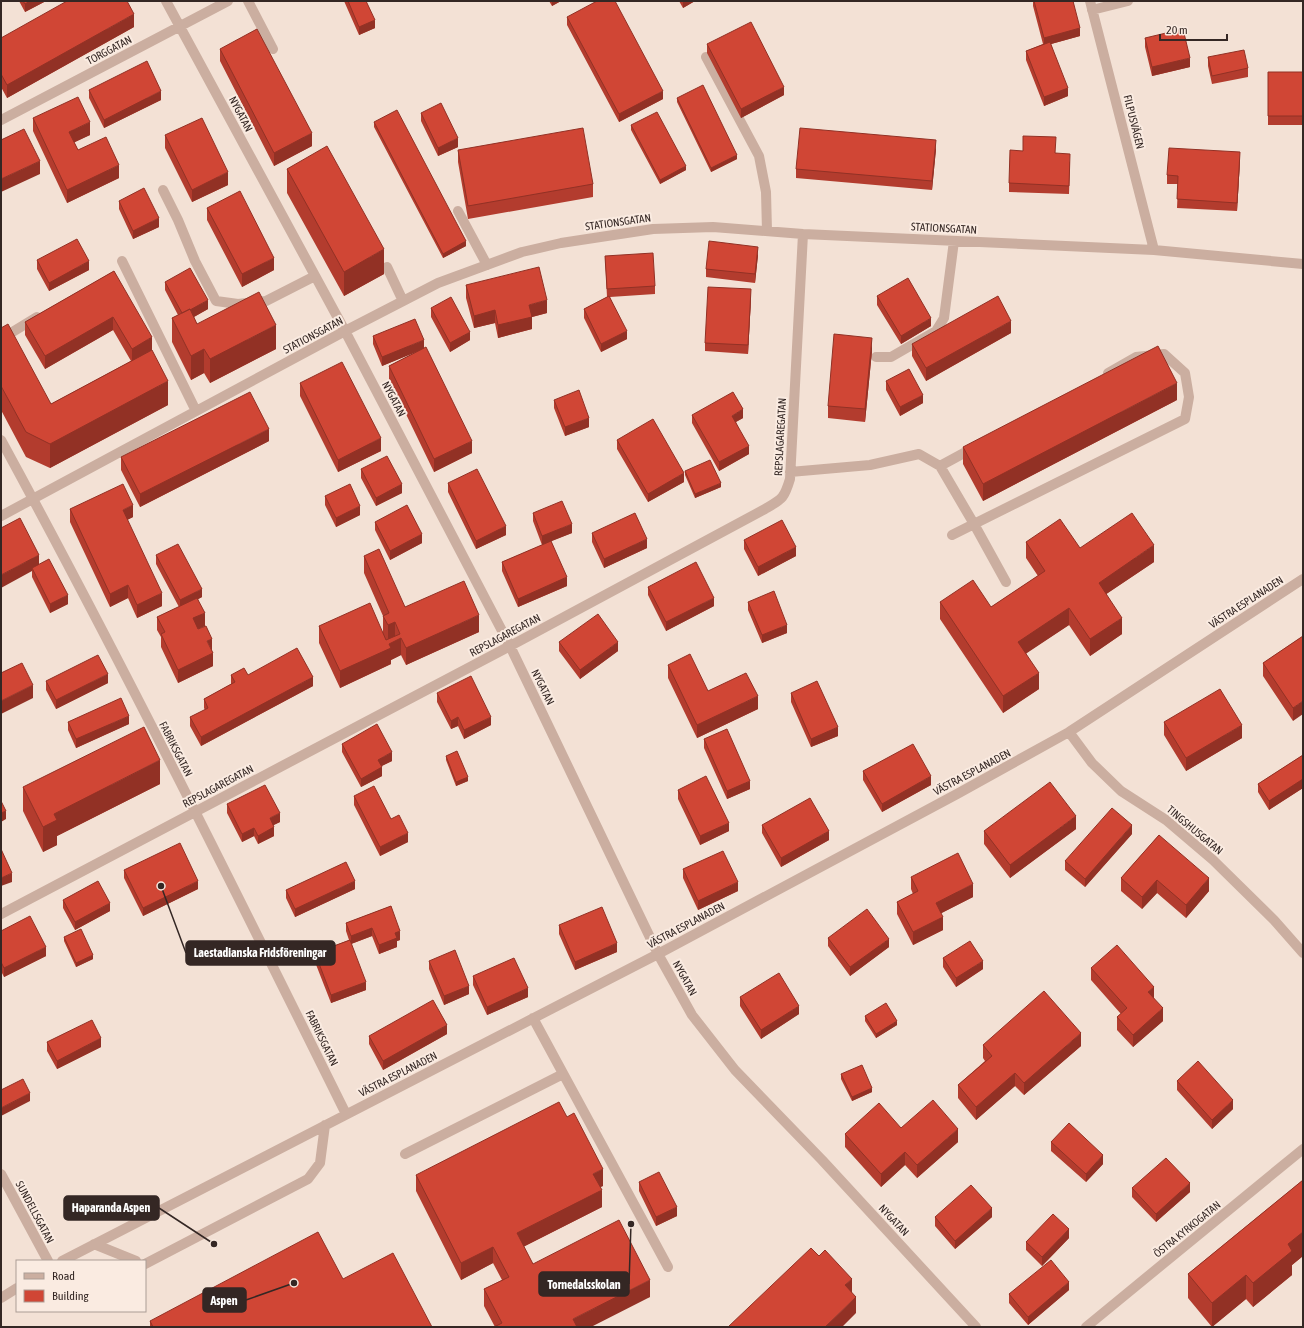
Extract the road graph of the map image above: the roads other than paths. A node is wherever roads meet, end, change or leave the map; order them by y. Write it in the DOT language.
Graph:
graph roads {
  1 [pos="166,1"];
  2 [pos="228,1"];
  3 [pos="248,1"];
  4 [pos="1128,1"];
  5 [pos="1091,5"];
  6 [pos="180,26"];
  7 [pos="273,49"];
  8 [pos="706,57"];
  9 [pos="1,120"];
  10 [pos="163,190"];
  11 [pos="458,211"];
  12 [pos="767,231"];
  13 [pos="803,234"];
  14 [pos="954,241"];
  15 [pos="1154,250"];
  16 [pos="122,261"];
  17 [pos="1303,264"];
  18 [pos="486,265"];
  19 [pos="387,268"];
  20 [pos="315,276"];
  21 [pos="403,301"];
  22 [pos="48,311"];
  23 [pos="345,331"];
  24 [pos="1,339"];
  25 [pos="876,357"];
  26 [pos="1101,376"];
  27 [pos="196,411"];
  28 [pos="1,440"];
  29 [pos="982,443"];
  30 [pos="940,466"];
  31 [pos="790,472"];
  32 [pos="33,499"];
  33 [pos="1,516"];
  34 [pos="974,524"];
  35 [pos="952,536"];
  36 [pos="1303,579"];
  37 [pos="1006,582"];
  38 [pos="510,646"];
  39 [pos="1069,732"];
  40 [pos="195,812"];
  41 [pos="1,914"];
  42 [pos="1303,953"];
  43 [pos="658,954"];
  44 [pos="533,1018"];
  45 [pos="563,1074"];
  46 [pos="346,1114"];
  47 [pos="325,1125"];
  48 [pos="1303,1149"];
  49 [pos="405,1154"];
  50 [pos="1,1174"];
  51 [pos="94,1244"];
  52 [pos="47,1260"];
  53 [pos="64,1260"];
  54 [pos="134,1260"];
  55 [pos="146,1263"];
  56 [pos="668,1267"];
  57 [pos="16,1289"];
  58 [pos="1,1298"];
  59 [pos="976,1327"];
  60 [pos="1086,1327"];
  1 -- 6 [label="street, NYGATAN"];
  2 -- 6 [label="street, TORGGATAN"];
  3 -- 7 [label="street"];
  4 -- 5 [label="street"];
  5 -- 15 [label="street, FILPUSVÄGEN"];
  6 -- 9 [label="street, TORGGATAN"];
  6 -- 20 [label="street, NYGATAN"];
  8 -- 12 [label="street"];
  10 -- 20 [label="street"];
  11 -- 18 [label="street"];
  12 -- 13 [label="street, STATIONSGATAN"];
  12 -- 18 [label="street, STATIONSGATAN"];
  13 -- 14 [label="street, STATIONSGATAN"];
  13 -- 31 [label="street, REPSLAGAREGATAN"];
  14 -- 15 [label="street, STATIONSGATAN"];
  14 -- 25 [label="street"];
  15 -- 17 [label="street, STATIONSGATAN"];
  16 -- 27 [label="street"];
  18 -- 21 [label="street, STATIONSGATAN"];
  19 -- 21 [label="street"];
  20 -- 23 [label="street, NYGATAN"];
  21 -- 23 [label="street, STATIONSGATAN"];
  22 -- 24 [label="street"];
  23 -- 27 [label="street, STATIONSGATAN"];
  23 -- 38 [label="street, NYGATAN"];
  26 -- 34 [label="street"];
  27 -- 32 [label="street, STATIONSGATAN"];
  28 -- 32 [label="street, FABRIKSGATAN"];
  29 -- 30 [label="street"];
  30 -- 31 [label="street"];
  30 -- 34 [label="street"];
  31 -- 38 [label="street, REPSLAGAREGATAN"];
  32 -- 33 [label="street, STATIONSGATAN"];
  32 -- 40 [label="street, FABRIKSGATAN"];
  34 -- 35 [label="street"];
  34 -- 37 [label="street"];
  36 -- 39 [label="street, VÄSTRA ESPLANADEN"];
  38 -- 40 [label="street, REPSLAGAREGATAN"];
  38 -- 43 [label="street, NYGATAN"];
  39 -- 42 [label="street, TINGSHUSGATAN"];
  39 -- 43 [label="street, VÄSTRA ESPLANADEN"];
  40 -- 41 [label="street, REPSLAGAREGATAN"];
  40 -- 46 [label="street, FABRIKSGATAN"];
  43 -- 44 [label="street, VÄSTRA ESPLANADEN"];
  43 -- 59 [label="street, NYGATAN"];
  44 -- 45 [label="street"];
  44 -- 46 [label="street, VÄSTRA ESPLANADEN"];
  45 -- 49 [label="street"];
  45 -- 56 [label="street"];
  46 -- 47 [label="street, VÄSTRA ESPLANADEN"];
  47 -- 51 [label="street, VÄSTRA ESPLANADEN"];
  47 -- 55 [label="street"];
  48 -- 60 [label="street, ÖSTRA KYRKOGATAN"];
  50 -- 52 [label="street, SUNDELLSGATAN"];
  51 -- 53 [label="street, VÄSTRA ESPLANADEN"];
  51 -- 54 [label="street"];
  57 -- 58 [label="street"];
}
